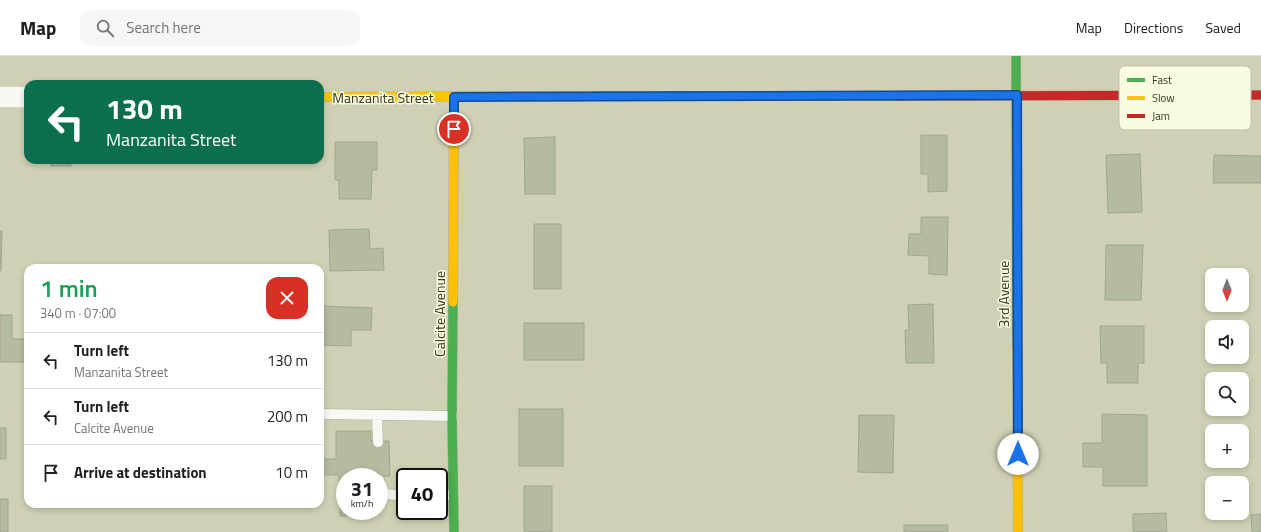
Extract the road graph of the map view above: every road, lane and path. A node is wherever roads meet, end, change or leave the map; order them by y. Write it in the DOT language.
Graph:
graph roads {
  1 [pos="1016,56"];
  2 [pos="1017,95"];
  3 [pos="1119,95"];
  4 [pos="0,97"];
  5 [pos="24,97"];
  6 [pos="324,97"];
  7 [pos="454,97"];
  8 [pos="324,414"];
  9 [pos="377,415"];
  10 [pos="452,416"];
  11 [pos="378,442"];
  12 [pos="448,495"];
  13 [pos="453,495"];
  14 [pos="454,532"];
  15 [pos="1018,532"];
  1 -- 2 [label="street, 3rd Avenue"];
  2 -- 3 [label="street, Manzanita Street"];
  2 -- 7 [label="street, Manzanita Street"];
  2 -- 15 [label="street, 3rd Avenue"];
  4 -- 5 [label="street"];
  6 -- 7 [label="street, Manzanita Street"];
  7 -- 10 [label="street, Calcite Avenue"];
  8 -- 9 [label="lane"];
  9 -- 10 [label="lane"];
  9 -- 11 [label="lane"];
  10 -- 13 [label="street, Calcite Avenue"];
  12 -- 13 [label="lane"];
  13 -- 14 [label="street, Calcite Avenue"];
}
